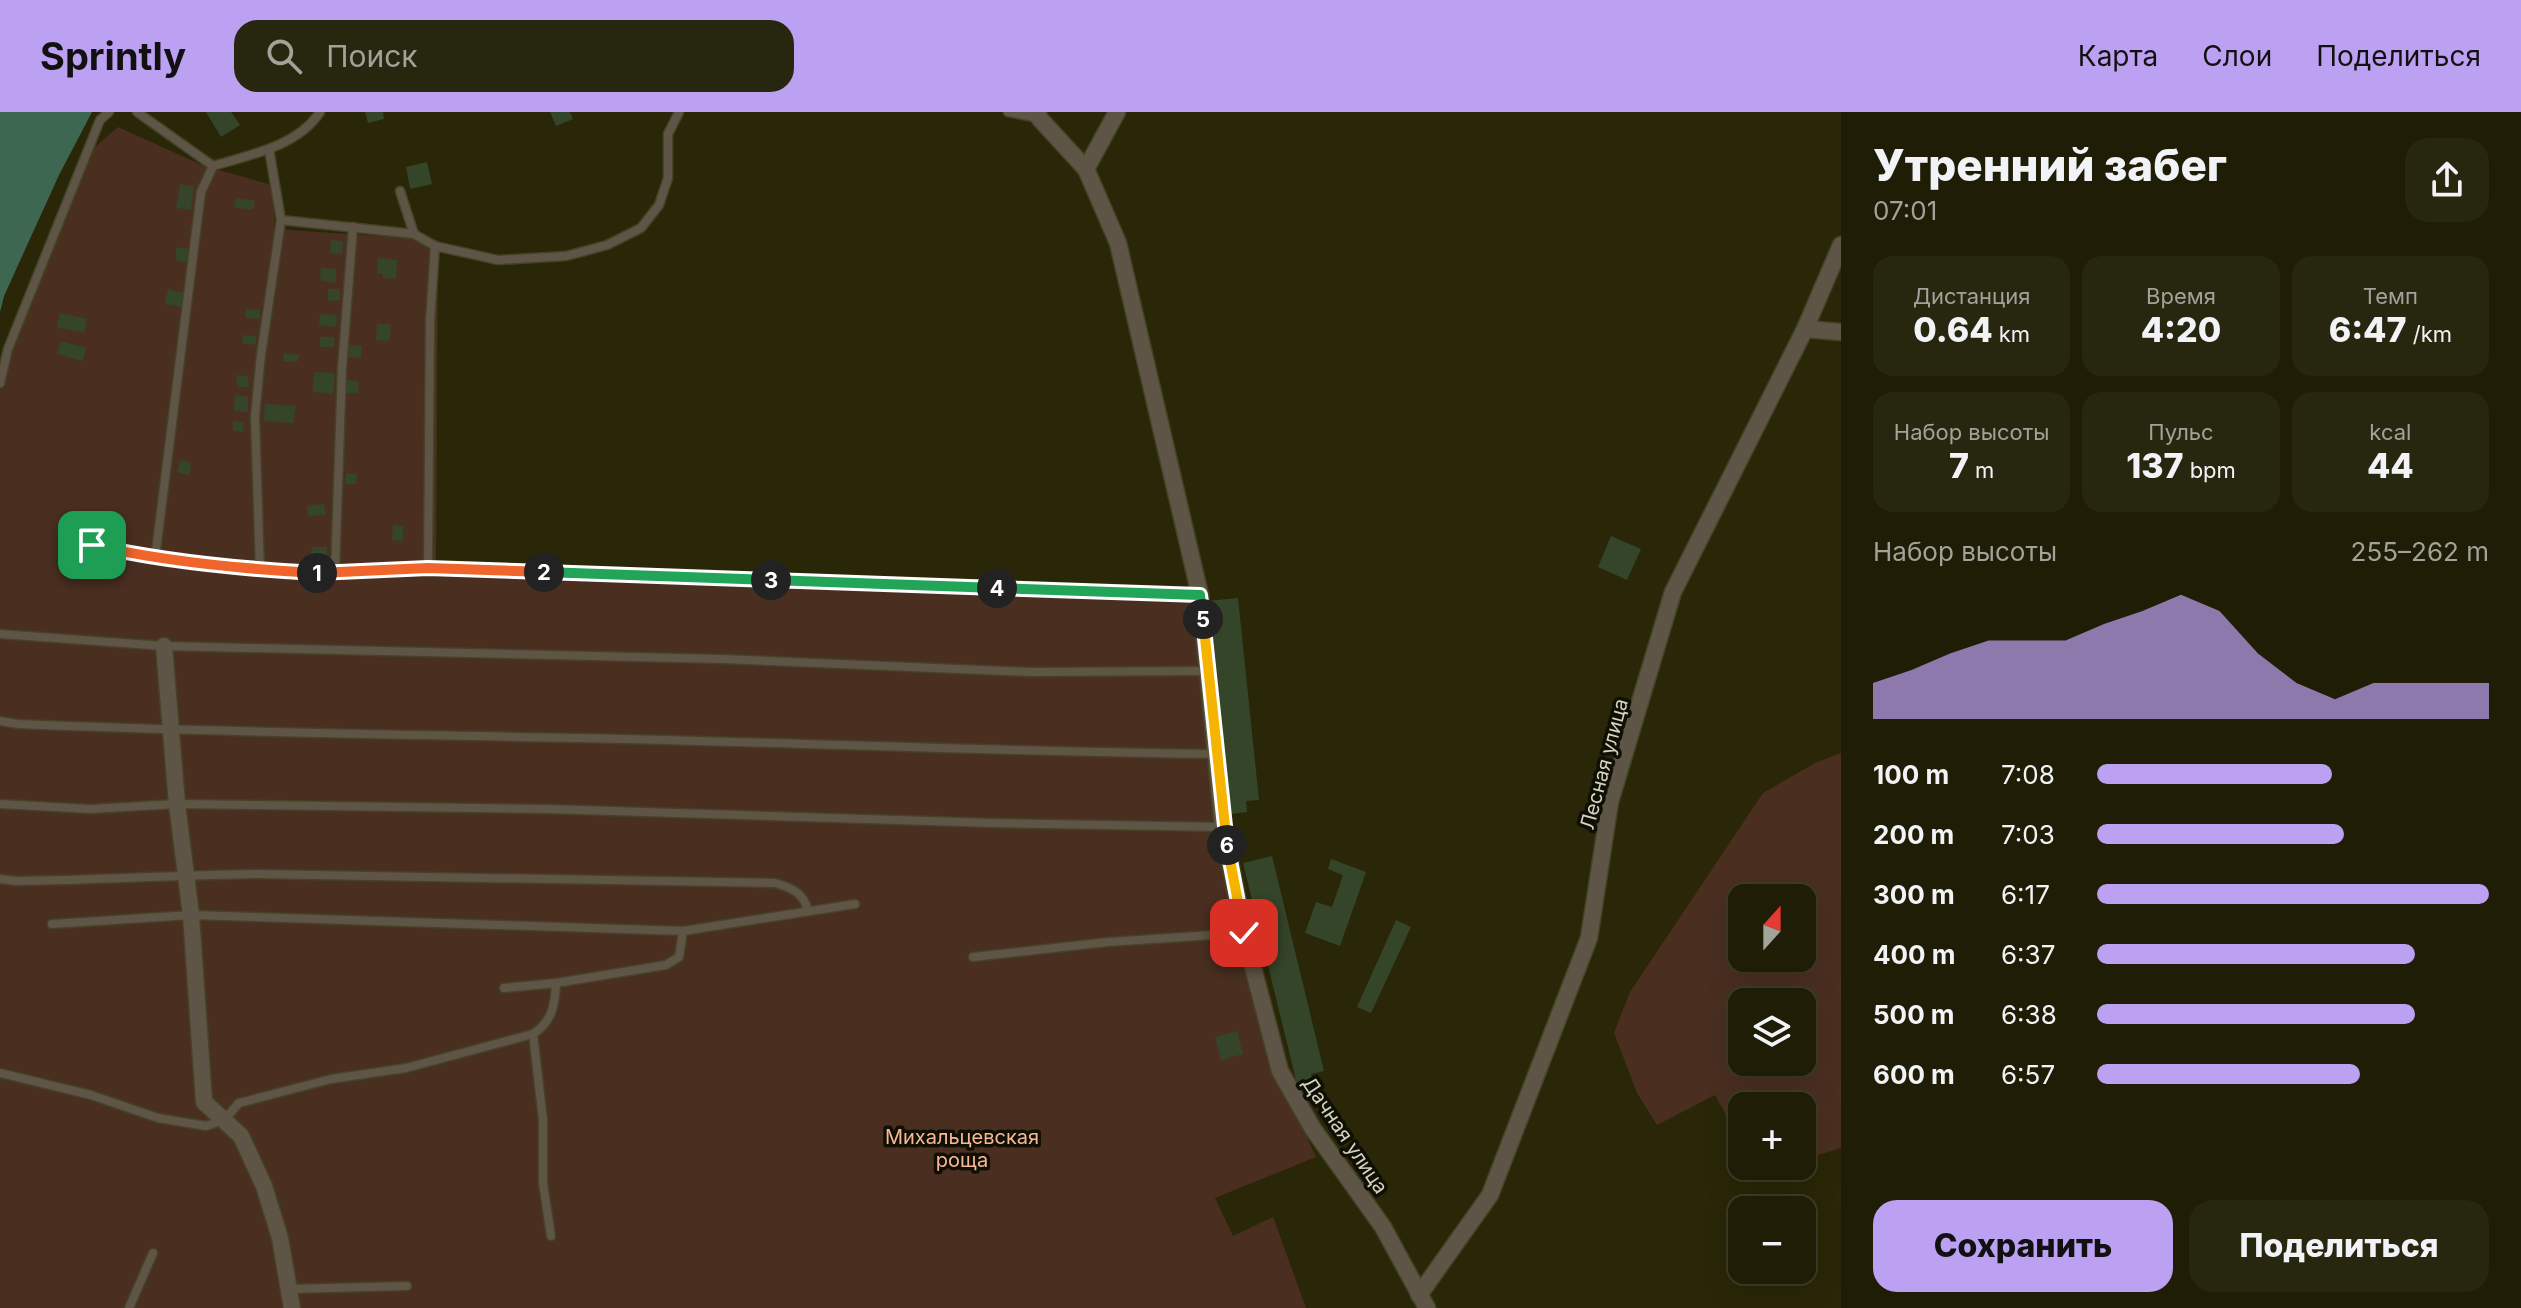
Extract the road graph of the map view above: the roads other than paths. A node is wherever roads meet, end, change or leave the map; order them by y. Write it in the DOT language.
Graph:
graph roads {
  1 [pos="109,112"];
  2 [pos="137,112"];
  3 [pos="320,112"];
  4 [pos="679,112"];
  5 [pos="1008,112"];
  6 [pos="1117,112"];
  7 [pos="1039,115"];
  8 [pos="269,149"];
  9 [pos="213,166"];
  10 [pos="1086,169"];
  11 [pos="400,191"];
  12 [pos="281,220"];
  13 [pos="353,227"];
  14 [pos="414,234"];
  15 [pos="1841,245"];
  16 [pos="435,246"];
  17 [pos="1805,329"];
  18 [pos="1841,332"];
  19 [pos="0,383"];
  20 [pos="73,537"];
  21 [pos="155,559"];
  22 [pos="428,568"];
  23 [pos="260,570"];
  24 [pos="335,573"];
  25 [pos="1200,595"];
  26 [pos="0,634"];
  27 [pos="164,646"];
  28 [pos="1208,671"];
  29 [pos="0,721"];
  30 [pos="172,731"];
  31 [pos="1216,754"];
  32 [pos="0,804"];
  33 [pos="177,804"];
  34 [pos="1223,827"];
  35 [pos="186,875"];
  36 [pos="0,879"];
  37 [pos="855,904"];
  38 [pos="808,911"];
  39 [pos="191,915"];
  40 [pos="52,924"];
  41 [pos="683,931"];
  42 [pos="1244,933"];
  43 [pos="973,957"];
  44 [pos="556,983"];
  45 [pos="504,988"];
  46 [pos="533,1034"];
  47 [pos="0,1073"];
  48 [pos="224,1120"];
  49 [pos="551,1236"];
  50 [pos="153,1253"];
  51 [pos="407,1286"];
  52 [pos="290,1289"];
  53 [pos="1423,1301"];
  54 [pos="129,1308"];
  55 [pos="292,1308"];
  1 -- 19 [label="lane"];
  2 -- 9 [label="lane"];
  3 -- 8 [label="lane"];
  4 -- 16 [label="lane"];
  5 -- 7 [label="lane"];
  6 -- 10 [label="street"];
  7 -- 10 [label="street, Дачная улица"];
  8 -- 9 [label="lane"];
  8 -- 12 [label="lane"];
  9 -- 21 [label="lane"];
  10 -- 25 [label="street, Дачная улица"];
  11 -- 14 [label="lane"];
  12 -- 13 [label="lane"];
  12 -- 23 [label="lane"];
  13 -- 14 [label="lane"];
  13 -- 24 [label="lane"];
  14 -- 16 [label="lane"];
  15 -- 17 [label="street, Лесная улица"];
  16 -- 22 [label="lane"];
  17 -- 18 [label="street"];
  17 -- 53 [label="street, Лесная улица"];
  20 -- 21 [label="lane"];
  21 -- 23 [label="lane"];
  22 -- 24 [label="lane"];
  22 -- 25 [label="lane"];
  23 -- 24 [label="lane"];
  25 -- 28 [label="street, Дачная улица"];
  26 -- 27 [label="lane"];
  27 -- 28 [label="lane"];
  27 -- 30 [label="street"];
  28 -- 31 [label="street, Дачная улица"];
  29 -- 30 [label="lane"];
  30 -- 31 [label="lane"];
  30 -- 33 [label="street"];
  31 -- 34 [label="street, Дачная улица"];
  32 -- 33 [label="lane"];
  33 -- 34 [label="lane"];
  33 -- 35 [label="street"];
  34 -- 42 [label="street, Дачная улица"];
  35 -- 36 [label="lane"];
  35 -- 38 [label="lane"];
  35 -- 39 [label="street"];
  37 -- 38 [label="lane"];
  38 -- 41 [label="lane"];
  39 -- 40 [label="lane"];
  39 -- 41 [label="lane"];
  39 -- 48 [label="street"];
  41 -- 44 [label="lane"];
  42 -- 43 [label="lane"];
  42 -- 53 [label="street, Дачная улица"];
  44 -- 45 [label="lane"];
  44 -- 46 [label="lane"];
  46 -- 48 [label="lane"];
  46 -- 49 [label="lane"];
  47 -- 48 [label="lane"];
  48 -- 52 [label="street"];
  50 -- 54 [label="lane"];
  51 -- 52 [label="lane"];
  52 -- 55 [label="street"];
}
